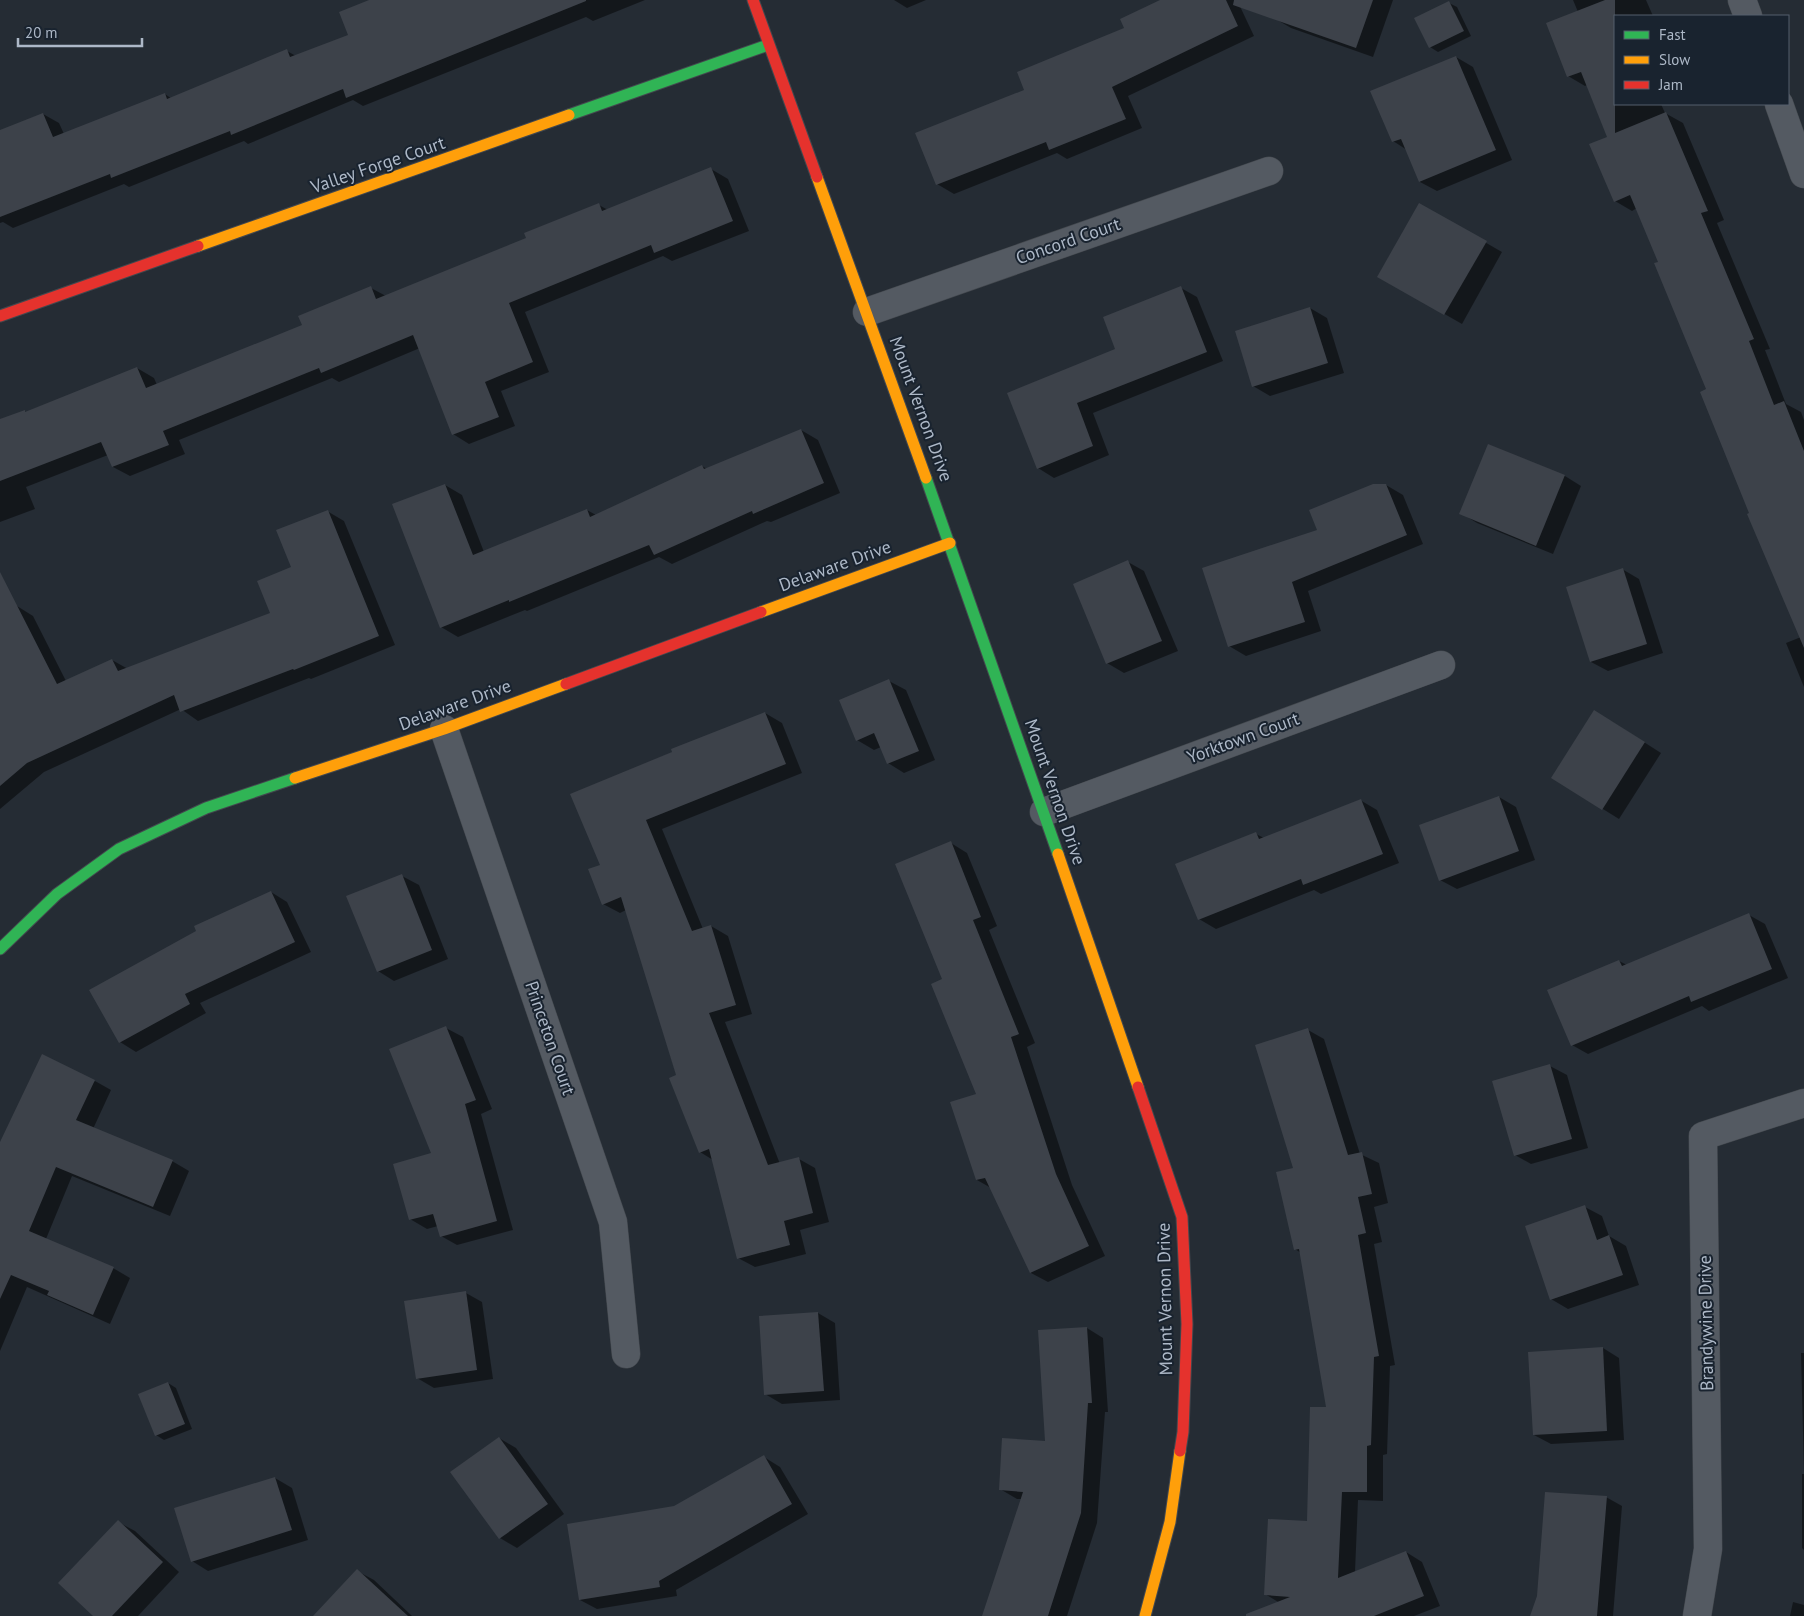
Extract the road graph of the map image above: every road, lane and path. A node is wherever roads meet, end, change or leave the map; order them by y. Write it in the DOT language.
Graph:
graph roads {
  1 [pos="753,0"];
  2 [pos="1742,0"];
  3 [pos="1748,15"];
  4 [pos="768,46"];
  5 [pos="1779,105"];
  6 [pos="1269,171"];
  7 [pos="1804,174"];
  8 [pos="867,312"];
  9 [pos="0,316"];
  10 [pos="950,543"];
  11 [pos="1441,665"];
  12 [pos="444,729"];
  13 [pos="1044,812"];
  14 [pos="0,949"];
  15 [pos="1804,1103"];
  16 [pos="626,1354"];
  17 [pos="1145,1616"];
  18 [pos="1697,1616"];
  1 -- 4 [label="street, Mount Vernon Drive"];
  2 -- 3 [label="street"];
  4 -- 8 [label="street, Mount Vernon Drive"];
  4 -- 9 [label="street, Valley Forge Court"];
  5 -- 7 [label="street"];
  6 -- 8 [label="street, Concord Court"];
  8 -- 10 [label="street, Mount Vernon Drive"];
  10 -- 12 [label="street, Delaware Drive"];
  10 -- 13 [label="street, Mount Vernon Drive"];
  11 -- 13 [label="street, Yorktown Court"];
  12 -- 14 [label="street, Delaware Drive"];
  12 -- 16 [label="street, Princeton Court"];
  13 -- 17 [label="street, Mount Vernon Drive"];
  15 -- 18 [label="street, Brandywine Drive"];
}
